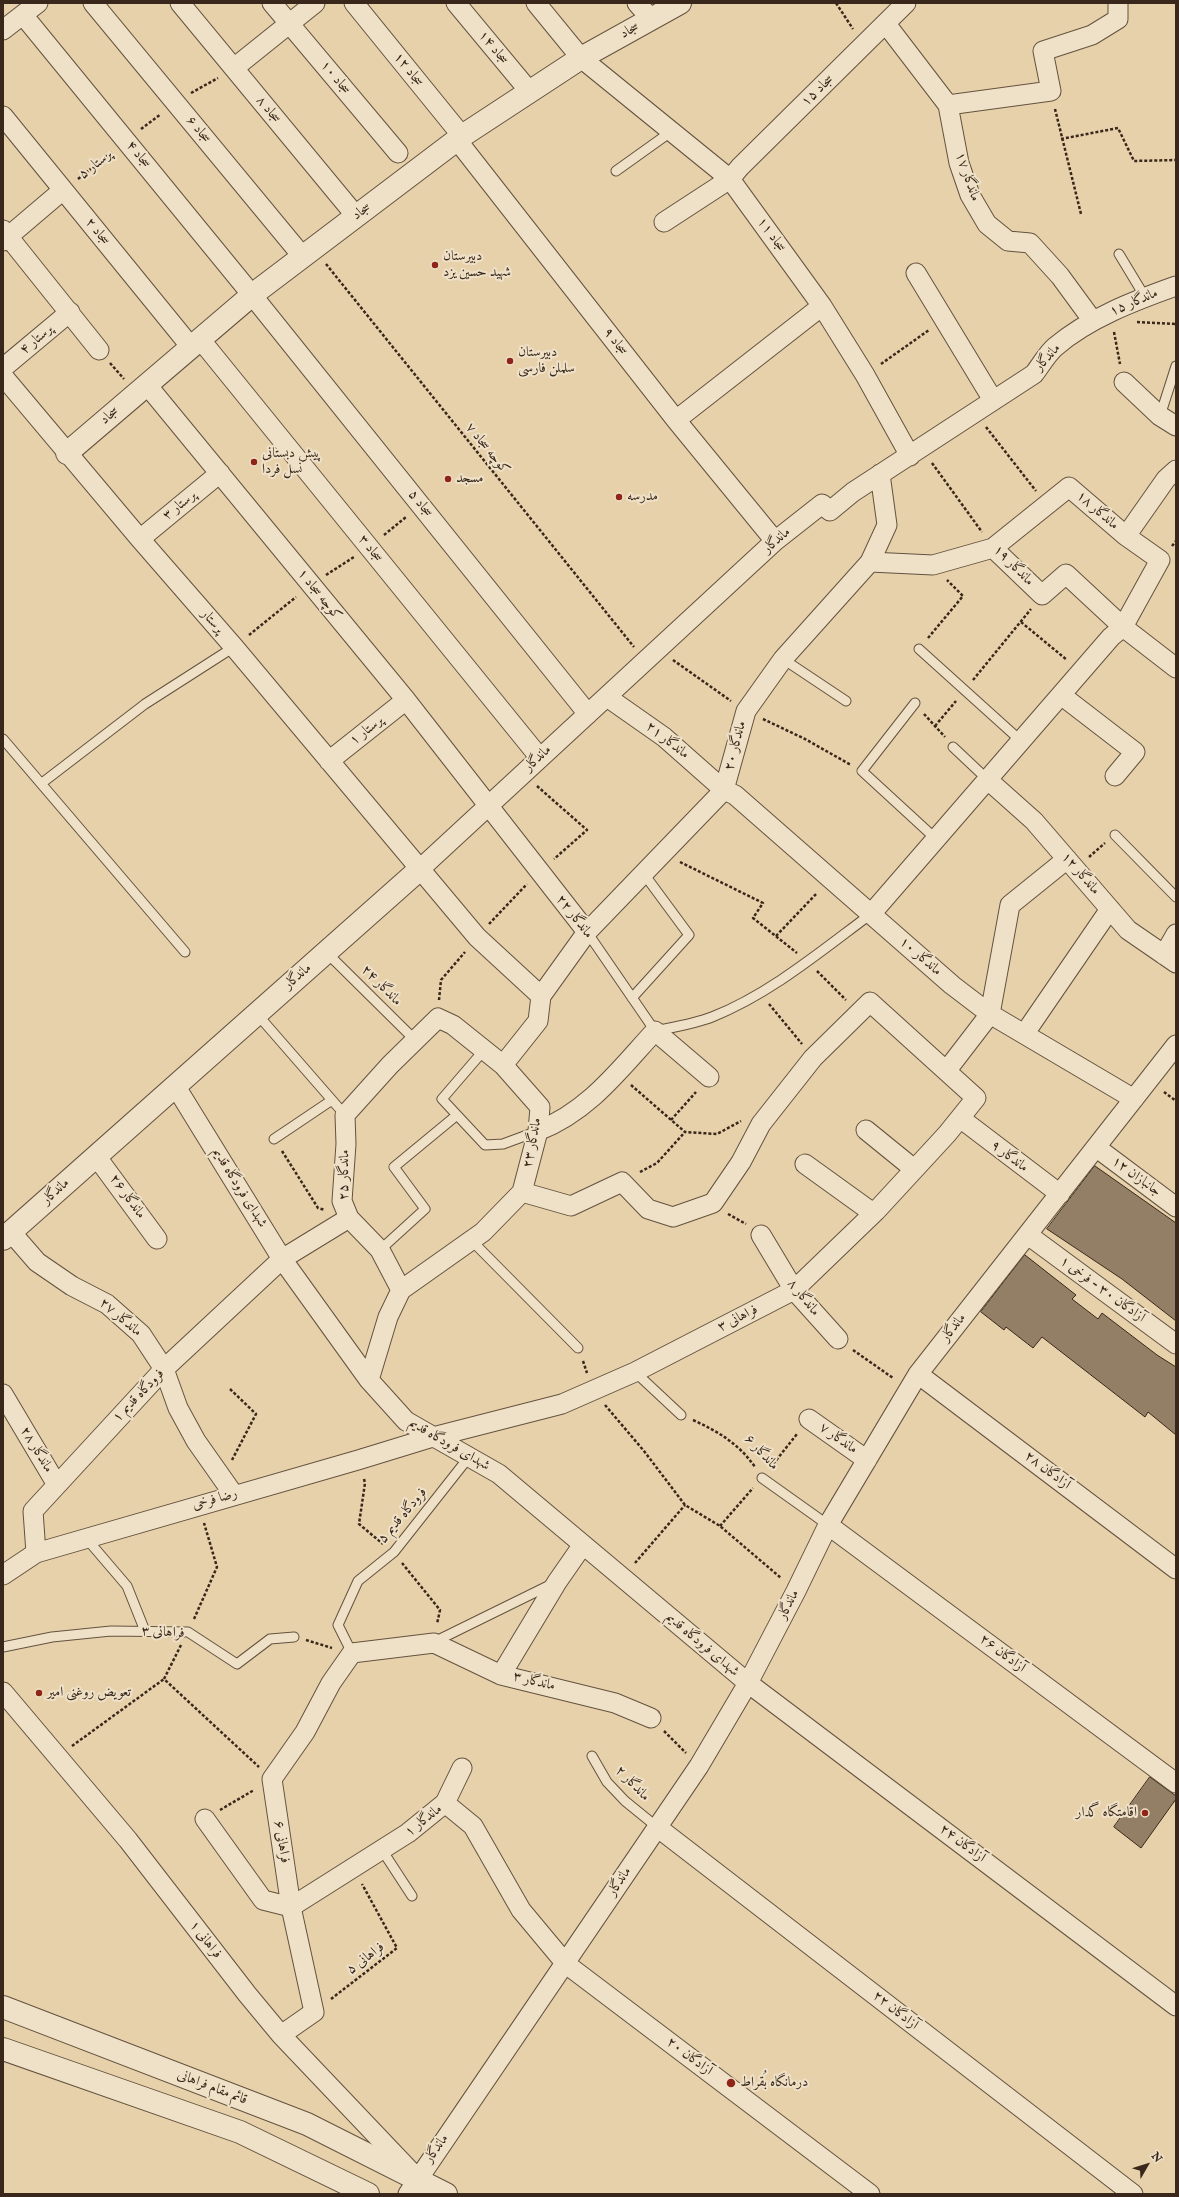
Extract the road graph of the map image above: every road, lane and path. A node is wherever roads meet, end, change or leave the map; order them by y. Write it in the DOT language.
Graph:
graph roads {
  1 [pos="93,3"];
  2 [pos="180,3"];
  3 [pos="272,3"];
  4 [pos="315,3"];
  5 [pos="354,3"];
  6 [pos="456,3"];
  7 [pos="536,3"];
  8 [pos="680,3"];
  9 [pos="836,3"];
  10 [pos="906,3"];
  11 [pos="1118,3"];
  12 [pos="30,9"];
  13 [pos="644,11"];
  14 [pos="290,24"];
  15 [pos="886,24"];
  16 [pos="3,30"];
  17 [pos="864,46"];
  18 [pos="581,58"];
  19 [pos="234,68"];
  20 [pos="1051,91"];
  21 [pos="530,92"];
  22 [pos="175,102"];
  23 [pos="948,105"];
  24 [pos="3,116"];
  25 [pos="672,131"];
  26 [pos="460,138"];
  27 [pos="1061,139"];
  28 [pos="127,141"];
  29 [pos="398,153"];
  30 [pos="1176,160"];
  31 [pos="616,171"];
  32 [pos="730,179"];
  33 [pos="63,190"];
  34 [pos="1081,214"];
  35 [pos="356,216"];
  36 [pos="664,222"];
  37 [pos="5,236"];
  38 [pos="308,253"];
  39 [pos="1119,254"];
  40 [pos="916,273"];
  41 [pos="1176,286"];
  42 [pos="252,295"];
  43 [pos="1145,297"];
  44 [pos="822,306"];
  45 [pos="70,312"];
  46 [pos="944,319"];
  47 [pos="1092,321"];
  48 [pos="1113,329"];
  49 [pos="195,343"];
  50 [pos="99,350"];
  51 [pos="1176,366"];
  52 [pos="3,368"];
  53 [pos="865,375"];
  54 [pos="3,376"];
  55 [pos="1124,382"];
  56 [pos="142,389"];
  57 [pos="993,400"];
  58 [pos="974,413"];
  59 [pos="1160,416"];
  60 [pos="676,420"];
  61 [pos="1176,426"];
  62 [pos="916,452"];
  63 [pos="67,453"];
  64 [pos="1176,470"];
  65 [pos="220,473"];
  66 [pos="880,474"];
  67 [pos="1046,504"];
  68 [pos="1126,536"];
  69 [pos="140,539"];
  70 [pos="775,541"];
  71 [pos="993,548"];
  72 [pos="870,562"];
  73 [pos="933,565"];
  74 [pos="1042,595"];
  75 [pos="1021,622"];
  76 [pos="1123,627"];
  77 [pos="234,647"];
  78 [pos="919,649"];
  79 [pos="651,655"];
  80 [pos="783,659"];
  81 [pos="1176,668"];
  82 [pos="1081,672"];
  83 [pos="964,690"];
  84 [pos="1061,695"];
  85 [pos="607,697"];
  86 [pos="406,700"];
  87 [pos="846,701"];
  88 [pos="915,703"];
  89 [pos="746,710"];
  90 [pos="588,714"];
  91 [pos="935,726"];
  92 [pos="3,739"];
  93 [pos="1021,741"];
  94 [pos="953,747"];
  95 [pos="540,758"];
  96 [pos="329,761"];
  97 [pos="862,771"];
  98 [pos="523,774"];
  99 [pos="1115,776"];
  100 [pos="988,780"];
  101 [pos="42,783"];
  102 [pos="724,790"];
  103 [pos="489,806"];
  104 [pos="1115,835"];
  105 [pos="936,839"];
  106 [pos="663,854"];
  107 [pos="1071,864"];
  108 [pos="420,869"];
  109 [pos="538,872"];
  110 [pos="644,874"];
  111 [pos="831,879"];
  112 [pos="1176,897"];
  113 [pos="1110,909"];
  114 [pos="870,914"];
  115 [pos="587,932"];
  116 [pos="1176,934"];
  117 [pos="776,936"];
  118 [pos="477,937"];
  119 [pos="185,952"];
  120 [pos="327,952"];
  121 [pos="1170,959"];
  122 [pos="808,961"];
  123 [pos="760,992"];
  124 [pos="541,996"];
  125 [pos="632,998"];
  126 [pos="859,1013"];
  127 [pos="257,1014"];
  128 [pos="990,1014"];
  129 [pos="438,1018"];
  130 [pos="656,1031"];
  131 [pos="1025,1034"];
  132 [pos="415,1040"];
  133 [pos="1176,1045"];
  134 [pos="485,1049"];
  135 [pos="813,1058"];
  136 [pos="503,1065"];
  137 [pos="947,1070"];
  138 [pos="617,1072"];
  139 [pos="709,1077"];
  140 [pos="176,1087"];
  141 [pos="1134,1099"];
  142 [pos="332,1100"];
  143 [pos="345,1115"];
  144 [pos="457,1115"];
  145 [pos="960,1118"];
  146 [pos="671,1120"];
  147 [pos="761,1124"];
  148 [pos="866,1130"];
  149 [pos="538,1131"];
  150 [pos="685,1132"];
  151 [pos="274,1139"];
  152 [pos="1097,1148"];
  153 [pos="96,1156"];
  154 [pos="805,1164"];
  155 [pos="914,1170"];
  156 [pos="622,1182"];
  157 [pos="522,1192"];
  158 [pos="1060,1194"];
  159 [pos="705,1205"];
  160 [pos="1176,1207"];
  161 [pos="874,1213"];
  162 [pos="349,1218"];
  163 [pos="7,1235"];
  164 [pos="1028,1235"];
  165 [pos="761,1236"];
  166 [pos="157,1239"];
  167 [pos="472,1241"];
  168 [pos="380,1250"];
  169 [pos="282,1259"];
  170 [pos="402,1290"];
  171 [pos="794,1290"];
  172 [pos="838,1339"];
  173 [pos="1176,1344"];
  174 [pos="578,1348"];
  175 [pos="164,1369"];
  176 [pos="635,1372"];
  177 [pos="369,1380"];
  178 [pos="913,1381"];
  179 [pos="230,1389"];
  180 [pos="593,1391"];
  181 [pos="3,1394"];
  182 [pos="681,1415"];
  183 [pos="809,1419"];
  184 [pos="433,1437"];
  185 [pos="469,1457"];
  186 [pos="358,1460"];
  187 [pos="867,1460"];
  188 [pos="762,1478"];
  189 [pos="222,1479"];
  190 [pos="57,1485"];
  191 [pos="234,1495"];
  192 [pos="199,1505"];
  193 [pos="685,1505"];
  194 [pos="828,1525"];
  195 [pos="86,1538"];
  196 [pos="582,1546"];
  197 [pos="394,1552"];
  198 [pos="36,1553"];
  199 [pos="1176,1569"];
  200 [pos="3,1575"];
  201 [pos="622,1579"];
  202 [pos="557,1582"];
  203 [pos="796,1591"];
  204 [pos="145,1631"];
  205 [pos="188,1632"];
  206 [pos="294,1637"];
  207 [pos="434,1643"];
  208 [pos="3,1647"];
  209 [pos="352,1653"];
  210 [pos="501,1675"];
  211 [pos="164,1679"];
  212 [pos="748,1683"];
  213 [pos="3,1692"];
  214 [pos="651,1718"];
  215 [pos="58,1756"];
  216 [pos="592,1756"];
  217 [pos="699,1766"];
  218 [pos="462,1768"];
  219 [pos="272,1779"];
  220 [pos="1176,1784"];
  221 [pos="445,1803"];
  222 [pos="205,1819"];
  223 [pos="657,1827"];
  224 [pos="382,1850"];
  225 [pos="354,1869"];
  226 [pos="412,1896"];
  227 [pos="292,1907"];
  228 [pos="566,1964"];
  229 [pos="1176,2006"];
  230 [pos="3,2007"];
  231 [pos="314,2012"];
  232 [pos="281,2035"];
  233 [pos="3,2049"];
  234 [pos="413,2186"];
  235 [pos="368,2194"];
  236 [pos="446,2194"];
  237 [pos="870,2194"];
  238 [pos="1133,2194"];
  1 -- 22 [label="street, سجاد ۶"];
  2 -- 19 [label="street, سجاد ۸"];
  3 -- 14 [label="street, سجاد ۱۰"];
  4 -- 14 [label="street"];
  5 -- 26 [label="street, سجاد ۱۲"];
  6 -- 21 [label="street, سجاد ۱۴"];
  7 -- 18 [label="street, سجاد ۱۱"];
  8 -- 13 [label="street, سجاد"];
  9 -- 17 [label="path"];
  10 -- 15 [label="street, سجاد ۱۵"];
  11 -- 20 [label="street"];
  12 -- 16 [label="street"];
  12 -- 28 [label="street, سجاد ۴"];
  13 -- 18 [label="street, سجاد"];
  14 -- 19 [label="street"];
  14 -- 29 [label="street, سجاد ۱۰"];
  15 -- 17 [label="street, سجاد ۱۵"];
  15 -- 23 [label="street, ماندگار ۱۷"];
  17 -- 32 [label="street, سجاد ۱۵"];
  18 -- 21 [label="street, سجاد"];
  18 -- 25 [label="street, سجاد ۱۱"];
  19 -- 22 [label="path, پرستار ۵"];
  19 -- 35 [label="street, سجاد ۸"];
  20 -- 23 [label="street"];
  20 -- 27 [label="path"];
  21 -- 26 [label="street, سجاد"];
  22 -- 28 [label="path, پرستار ۵"];
  22 -- 38 [label="street, سجاد ۶"];
  23 -- 47 [label="street, ماندگار ۱۷"];
  24 -- 33 [label="street, سجاد ۲"];
  25 -- 31 [label="lane"];
  25 -- 32 [label="street, سجاد ۱۱"];
  26 -- 35 [label="street, سجاد"];
  26 -- 60 [label="street, سجاد ۹"];
  27 -- 30 [label="path"];
  27 -- 34 [label="path"];
  28 -- 33 [label="path, پرستار ۵"];
  28 -- 42 [label="street, سجاد ۴"];
  32 -- 36 [label="street, سجاد ۱۵"];
  32 -- 44 [label="street, سجاد ۱۱"];
  33 -- 37 [label="street"];
  33 -- 49 [label="street, سجاد ۲"];
  35 -- 38 [label="street, سجاد"];
  37 -- 45 [label="street"];
  38 -- 42 [label="street, سجاد"];
  38 -- 79 [label="path, کوچه سجاد ۷"];
  39 -- 43 [label="lane"];
  40 -- 46 [label="street"];
  41 -- 43 [label="street, ماندگار ۱۵"];
  42 -- 49 [label="street, سجاد"];
  42 -- 90 [label="street, سجاد ۵"];
  43 -- 47 [label="street, ماندگار ۱۵"];
  44 -- 53 [label="street, سجاد ۱۱"];
  44 -- 60 [label="street"];
  45 -- 50 [label="street"];
  45 -- 52 [label="street, پرستار ۴"];
  46 -- 53 [label="path"];
  46 -- 57 [label="street"];
  47 -- 57 [label="street, ماندگار"];
  48 -- 55 [label="path"];
  49 -- 56 [label="street, سجاد"];
  49 -- 95 [label="street, سجاد ۳"];
  50 -- 56 [label="path"];
  51 -- 59 [label="lane"];
  53 -- 62 [label="street, سجاد ۱۱"];
  54 -- 63 [label="street, پرستار"];
  55 -- 59 [label="street"];
  56 -- 63 [label="street, سجاد"];
  56 -- 65 [label="street, کوچه سجاد ۱"];
  57 -- 58 [label="street, ماندگار"];
  58 -- 62 [label="street, ماندگار"];
  58 -- 67 [label="path"];
  59 -- 61 [label="street"];
  60 -- 70 [label="street, سجاد ۹"];
  62 -- 66 [label="street, ماندگار"];
  62 -- 71 [label="path, ماندگار ۱۹"];
  63 -- 69 [label="street, پرستار"];
  64 -- 68 [label="street"];
  65 -- 69 [label="street, پرستار ۳"];
  65 -- 86 [label="street, کوچه سجاد ۱"];
  66 -- 70 [label="street, ماندگار"];
  66 -- 72 [label="street, ماندگار ۲۰"];
  67 -- 68 [label="street, ماندگار ۱۸"];
  67 -- 71 [label="street"];
  68 -- 76 [label="street, ماندگار ۱۸"];
  69 -- 77 [label="street, پرستار"];
  70 -- 79 [label="street, ماندگار"];
  71 -- 73 [label="street"];
  71 -- 74 [label="street, ماندگار ۱۹"];
  72 -- 73 [label="street"];
  72 -- 80 [label="street, ماندگار ۲۰"];
  73 -- 78 [label="path"];
  74 -- 75 [label="path"];
  74 -- 76 [label="street, ماندگار ۱۹"];
  75 -- 82 [label="path"];
  75 -- 83 [label="path"];
  76 -- 81 [label="street"];
  76 -- 82 [label="street"];
  77 -- 96 [label="street, پرستار"];
  77 -- 101 [label="lane"];
  78 -- 83 [label="lane"];
  79 -- 85 [label="street, ماندگار"];
  79 -- 89 [label="path, کوچه سجاد ۷"];
  80 -- 87 [label="lane"];
  80 -- 89 [label="street, ماندگار ۲۰"];
  82 -- 84 [label="street"];
  83 -- 91 [label="path"];
  83 -- 93 [label="lane"];
  84 -- 93 [label="street"];
  84 -- 99 [label="street"];
  85 -- 90 [label="street, ماندگار"];
  85 -- 102 [label="street, ماندگار ۲۱"];
  86 -- 96 [label="street, پرستار ۱"];
  86 -- 103 [label="street, کوچه سجاد ۱"];
  88 -- 91 [label="path"];
  88 -- 97 [label="lane"];
  89 -- 97 [label="path, کوچه سجاد ۷"];
  89 -- 102 [label="street, ماندگار ۲۰"];
  90 -- 95 [label="street, ماندگار"];
  91 -- 94 [label="path"];
  92 -- 101 [label="lane"];
  93 -- 100 [label="street"];
  94 -- 100 [label="lane"];
  95 -- 98 [label="street, ماندگار"];
  96 -- 108 [label="street, پرستار"];
  97 -- 105 [label="lane"];
  98 -- 103 [label="street, ماندگار"];
  98 -- 109 [label="path"];
  100 -- 105 [label="street"];
  100 -- 107 [label="street, ماندگار ۱۲"];
  101 -- 119 [label="lane"];
  102 -- 106 [label="street, ماندگار ۲۰"];
  102 -- 111 [label="street, ماندگار ۱۰"];
  103 -- 108 [label="street, ماندگار"];
  103 -- 109 [label="street, ماندگار ۲۲"];
  104 -- 107 [label="path"];
  104 -- 112 [label="lane"];
  105 -- 114 [label="street"];
  106 -- 110 [label="street, ماندگار ۲۰"];
  106 -- 117 [label="path"];
  107 -- 113 [label="street, ماندگار ۱۲"];
  107 -- 128 [label="street"];
  108 -- 118 [label="street"];
  108 -- 120 [label="street, ماندگار"];
  109 -- 115 [label="street, ماندگار ۲۲"];
  109 -- 118 [label="path"];
  110 -- 115 [label="street, ماندگار ۲۰"];
  110 -- 125 [label="lane"];
  111 -- 114 [label="street, ماندگار ۱۰"];
  111 -- 117 [label="path"];
  113 -- 121 [label="street, ماندگار ۱۲"];
  113 -- 131 [label="street"];
  114 -- 122 [label="lane"];
  114 -- 128 [label="street, ماندگار ۱۰"];
  115 -- 124 [label="street, ماندگار ۲۰"];
  115 -- 125 [label="lane, ماندگار ۲۲"];
  116 -- 121 [label="street"];
  117 -- 122 [label="path"];
  118 -- 124 [label="street"];
  118 -- 129 [label="path"];
  120 -- 127 [label="street, ماندگار"];
  120 -- 132 [label="lane, ماندگار ۲۴"];
  122 -- 123 [label="lane"];
  122 -- 126 [label="path"];
  123 -- 130 [label="lane"];
  123 -- 135 [label="path"];
  124 -- 136 [label="street"];
  125 -- 130 [label="lane, ماندگار ۲۲"];
  126 -- 135 [label="street"];
  126 -- 137 [label="street"];
  127 -- 140 [label="street, ماندگار"];
  127 -- 142 [label="lane"];
  128 -- 131 [label="street, ماندگار ۱۰"];
  128 -- 137 [label="street"];
  129 -- 132 [label="street"];
  129 -- 134 [label="street, ماندگار ۲۳"];
  130 -- 138 [label="street"];
  130 -- 139 [label="street"];
  131 -- 141 [label="street, ماندگار ۱۰"];
  132 -- 143 [label="street"];
  133 -- 141 [label="street, ماندگار"];
  134 -- 136 [label="street, ماندگار ۲۳"];
  134 -- 144 [label="lane"];
  135 -- 147 [label="street"];
  136 -- 149 [label="street, ماندگار ۲۳"];
  137 -- 145 [label="street, فراهانی ۳"];
  138 -- 146 [label="path"];
  138 -- 149 [label="street"];
  139 -- 146 [label="path"];
  140 -- 153 [label="street, ماندگار"];
  140 -- 169 [label="street, شهدای فرودگاه قدیم"];
  141 -- 152 [label="street, ماندگار"];
  142 -- 143 [label="lane"];
  142 -- 151 [label="lane"];
  143 -- 162 [label="street, ماندگار ۲۵"];
  144 -- 149 [label="lane"];
  144 -- 168 [label="lane"];
  145 -- 155 [label="street, فراهانی ۳"];
  145 -- 158 [label="street, ماندگار ۹"];
  146 -- 150 [label="path"];
  147 -- 150 [label="path"];
  147 -- 159 [label="street"];
  148 -- 155 [label="street"];
  149 -- 157 [label="street, ماندگار ۲۳"];
  150 -- 156 [label="path"];
  151 -- 162 [label="path"];
  152 -- 158 [label="street, ماندگار"];
  152 -- 160 [label="street, جانبازان ۱۲"];
  153 -- 163 [label="street, ماندگار"];
  153 -- 166 [label="street, ماندگار ۲۶"];
  154 -- 161 [label="street"];
  155 -- 161 [label="street, فراهانی ۳"];
  156 -- 157 [label="street"];
  156 -- 159 [label="street"];
  157 -- 167 [label="street"];
  158 -- 164 [label="street, ماندگار"];
  159 -- 165 [label="path"];
  161 -- 171 [label="street, فراهانی ۳"];
  162 -- 168 [label="street, ماندگار ۲۵"];
  162 -- 169 [label="street, فرودگاه قدیم ۱"];
  163 -- 175 [label="street, ماندگار ۲۷"];
  164 -- 173 [label="street, آزادگان ۳۰ - فرخی ۱"];
  164 -- 178 [label="street, ماندگار"];
  165 -- 171 [label="street, ماندگار ۸"];
  167 -- 170 [label="street"];
  167 -- 174 [label="lane"];
  168 -- 170 [label="street, ماندگار ۲۵"];
  169 -- 175 [label="street, فرودگاه قدیم ۱"];
  169 -- 177 [label="street, شهدای فرودگاه قدیم"];
  170 -- 177 [label="street"];
  171 -- 172 [label="street, ماندگار ۸"];
  171 -- 176 [label="street, فراهانی ۳"];
  172 -- 178 [label="path"];
  174 -- 180 [label="path"];
  175 -- 189 [label="street, ماندگار ۲۷"];
  175 -- 190 [label="street, فرودگاه قدیم ۱"];
  176 -- 180 [label="street, فراهانی ۳"];
  176 -- 182 [label="lane"];
  177 -- 184 [label="street, شهدای فرودگاه قدیم"];
  178 -- 187 [label="street, ماندگار"];
  178 -- 199 [label="street, آزادگان ۲۸"];
  179 -- 189 [label="path"];
  180 -- 184 [label="street, فراهانی ۳"];
  180 -- 193 [label="path"];
  181 -- 190 [label="street, ماندگار ۲۸"];
  182 -- 188 [label="path, ماندگار ۶"];
  183 -- 187 [label="street, ماندگار ۷"];
  184 -- 185 [label="street, شهدای فرودگاه قدیم"];
  184 -- 186 [label="street, رضا فرخی"];
  185 -- 196 [label="street, شهدای فرودگاه قدیم"];
  185 -- 197 [label="lane, فرودگاه قدیم ۵"];
  186 -- 191 [label="street, رضا فرخی"];
  186 -- 197 [label="path"];
  187 -- 194 [label="street, ماندگار"];
  188 -- 194 [label="lane, ماندگار ۶"];
  189 -- 191 [label="street, ماندگار ۲۷"];
  190 -- 198 [label="street, فرودگاه قدیم ۱"];
  191 -- 192 [label="street, رضا فرخی"];
  192 -- 195 [label="street, رضا فرخی"];
  192 -- 205 [label="path"];
  193 -- 201 [label="path"];
  193 -- 203 [label="path"];
  194 -- 203 [label="street, ماندگار"];
  194 -- 220 [label="street, آزادگان ۲۶"];
  195 -- 198 [label="street, رضا فرخی"];
  195 -- 204 [label="lane"];
  196 -- 201 [label="street, شهدای فرودگاه قدیم"];
  196 -- 202 [label="street"];
  197 -- 207 [label="path"];
  197 -- 209 [label="lane, فرودگاه قدیم ۵"];
  198 -- 200 [label="street, رضا فرخی"];
  201 -- 212 [label="street, شهدای فرودگاه قدیم"];
  202 -- 207 [label="lane"];
  202 -- 210 [label="street"];
  203 -- 212 [label="street, ماندگار"];
  204 -- 205 [label="lane, فراهانی ۳"];
  204 -- 208 [label="lane, فراهانی ۳"];
  205 -- 206 [label="lane, فراهانی ۳"];
  205 -- 211 [label="path"];
  206 -- 209 [label="path"];
  207 -- 209 [label="street"];
  207 -- 210 [label="street, ماندگار ۳"];
  209 -- 219 [label="street"];
  210 -- 214 [label="street, ماندگار ۳"];
  211 -- 215 [label="path"];
  211 -- 219 [label="path"];
  212 -- 217 [label="street, ماندگار"];
  212 -- 229 [label="street, آزادگان ۲۴"];
  213 -- 215 [label="street, فراهانی ۱"];
  214 -- 217 [label="path"];
  215 -- 232 [label="street, فراهانی ۱"];
  216 -- 223 [label="lane, ماندگار ۲"];
  217 -- 223 [label="street, ماندگار"];
  218 -- 221 [label="street"];
  219 -- 222 [label="path"];
  219 -- 227 [label="street, فراهانی ۶"];
  221 -- 224 [label="street, ماندگار ۱"];
  221 -- 228 [label="street, ماندگار ۱"];
  222 -- 227 [label="street"];
  223 -- 228 [label="street, ماندگار"];
  223 -- 238 [label="street, آزادگان ۲۲"];
  224 -- 225 [label="street, ماندگار ۱"];
  224 -- 226 [label="lane"];
  225 -- 227 [label="street, ماندگار ۱"];
  225 -- 231 [label="path, فراهانی ۵"];
  227 -- 231 [label="street, فراهانی ۶"];
  228 -- 234 [label="street, ماندگار"];
  228 -- 237 [label="street, آزادگان ۲۰"];
  230 -- 234 [label="street, قائم مقام فراهانی"];
  231 -- 232 [label="street"];
  232 -- 234 [label="street, فراهانی ۱"];
  233 -- 235 [label="street"];
  234 -- 236 [label="street, قائم مقام فراهانی"];
}
